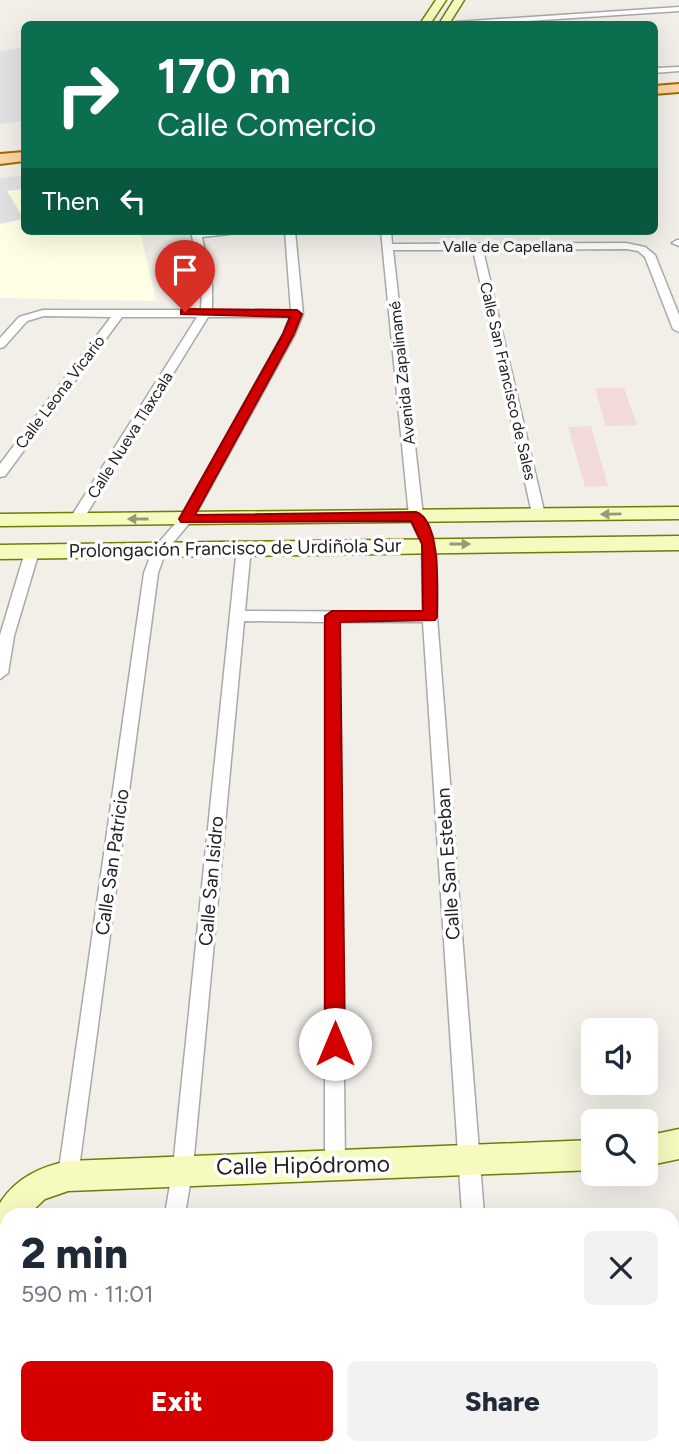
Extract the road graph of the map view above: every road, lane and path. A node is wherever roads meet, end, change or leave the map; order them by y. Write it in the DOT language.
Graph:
graph roads {
  1 [pos="441,0"];
  2 [pos="459,0"];
  3 [pos="663,0"];
  4 [pos="596,7"];
  5 [pos="677,11"];
  6 [pos="603,14"];
  7 [pos="427,21"];
  8 [pos="446,21"];
  9 [pos="500,21"];
  10 [pos="610,21"];
  11 [pos="679,69"];
  12 [pos="658,71"];
  13 [pos="679,88"];
  14 [pos="658,90"];
  15 [pos="679,97"];
  16 [pos="658,99"];
  17 [pos="21,147"];
  18 [pos="0,148"];
  19 [pos="21,157"];
  20 [pos="0,159"];
  21 [pos="197,235"];
  22 [pos="290,235"];
  23 [pos="387,235"];
  24 [pos="390,247"];
  25 [pos="477,247"];
  26 [pos="120,312"];
  27 [pos="206,312"];
  28 [pos="297,314"];
  29 [pos="679,329"];
  30 [pos="0,345"];
  31 [pos="0,473"];
  32 [pos="679,513"];
  33 [pos="538,515"];
  34 [pos="416,516"];
  35 [pos="186,519"];
  36 [pos="0,520"];
  37 [pos="76,520"];
  38 [pos="679,543"];
  39 [pos="429,544"];
  40 [pos="244,547"];
  41 [pos="160,549"];
  42 [pos="0,552"];
  43 [pos="32,552"];
  44 [pos="236,616"];
  45 [pos="332,616"];
  46 [pos="430,617"];
  47 [pos="4,636"];
  48 [pos="0,673"];
  49 [pos="679,1144"];
  50 [pos="658,1148"];
  51 [pos="581,1155"];
  52 [pos="469,1163"];
  53 [pos="335,1165"];
  54 [pos="184,1167"];
  55 [pos="68,1176"];
  56 [pos="20,1208"];
  57 [pos="176,1208"];
  58 [pos="473,1208"];
  1 -- 7 [label="main road"];
  2 -- 8 [label="main road"];
  3 -- 5 [label="street"];
  4 -- 6 [label="street"];
  5 -- 6 [label="street"];
  6 -- 9 [label="street"];
  6 -- 10 [label="street"];
  11 -- 12 [label="street"];
  13 -- 14 [label="main road"];
  15 -- 16 [label="main road"];
  17 -- 18 [label="main road"];
  19 -- 20 [label="main road"];
  21 -- 27 [label="street"];
  22 -- 28 [label="street"];
  23 -- 24 [label="street, Avenida Zapalinamé"];
  24 -- 25 [label="street, Valle de Capellana"];
  24 -- 34 [label="street, Avenida Zapalinamé"];
  25 -- 29 [label="street, Valle de Capellana"];
  25 -- 33 [label="street, Calle San Francisco de Sales"];
  26 -- 27 [label="street"];
  26 -- 30 [label="street"];
  26 -- 31 [label="street, Calle Leona Vicario"];
  27 -- 28 [label="street"];
  27 -- 37 [label="street, Calle Nueva Tlaxcala"];
  28 -- 35 [label="street"];
  32 -- 33 [label="main road, Prolongación Francisco de Urdiñola Sur, one-way"];
  33 -- 34 [label="main road, Prolongación Francisco de Urdiñola Sur"];
  34 -- 35 [label="main road, Prolongación Francisco de Urdiñola Sur"];
  34 -- 39 [label="street, Calle San Esteban"];
  35 -- 37 [label="main road, Prolongación Francisco de Urdiñola Sur, one-way"];
  35 -- 41 [label="street"];
  36 -- 37 [label="main road, Prolongación Francisco de Urdiñola Sur"];
  39 -- 38 [label="main road, Prolongación Francisco de Urdiñola Sur, one-way"];
  39 -- 40 [label="main road, Prolongación Francisco de Urdiñola Sur"];
  39 -- 46 [label="street, Calle San Esteban"];
  40 -- 41 [label="main road, Prolongación Francisco de Urdiñola Sur"];
  40 -- 44 [label="street, Calle San Isidro"];
  41 -- 43 [label="main road, Prolongación Francisco de Urdiñola Sur"];
  41 -- 55 [label="street, Calle San Patricio"];
  42 -- 43 [label="main road, Prolongación Francisco de Urdiñola Sur"];
  43 -- 47 [label="street"];
  44 -- 45 [label="street"];
  44 -- 54 [label="street, Calle San Isidro"];
  45 -- 46 [label="street"];
  45 -- 53 [label="street"];
  46 -- 52 [label="street, Calle San Esteban"];
  47 -- 48 [label="street"];
  49 -- 50 [label="main road"];
  51 -- 52 [label="main road, Calle Hipódromo"];
  52 -- 53 [label="main road, Calle Hipódromo"];
  52 -- 58 [label="street, Calle San Esteban"];
  53 -- 54 [label="main road, Calle Hipódromo"];
  54 -- 55 [label="main road, Calle Hipódromo"];
  54 -- 57 [label="street, Calle San Isidro"];
  55 -- 56 [label="main road, Calle Hipódromo"];
}
